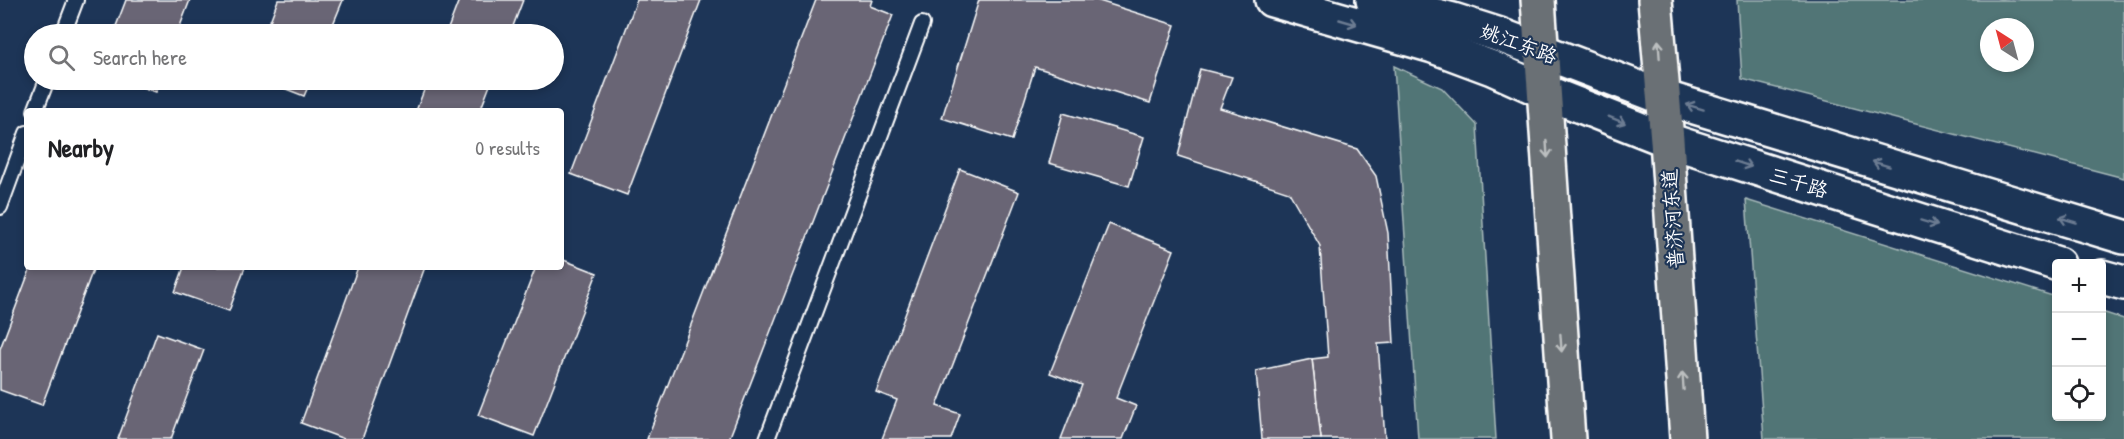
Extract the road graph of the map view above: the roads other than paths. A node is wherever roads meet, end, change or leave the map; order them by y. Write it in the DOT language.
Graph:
graph roads {
  1 [pos="76,0"];
  2 [pos="1272,0"];
  3 [pos="1373,0"];
  4 [pos="1538,0"];
  5 [pos="1655,0"];
  6 [pos="67,24"];
  7 [pos="922,24"];
  8 [pos="1541,50"];
  9 [pos="43,90"];
  10 [pos="1543,91"];
  11 [pos="1662,98"];
  12 [pos="36,108"];
  13 [pos="1667,140"];
  14 [pos="24,141"];
  15 [pos="0,207"];
  16 [pos="2124,237"];
  17 [pos="2052,262"];
  18 [pos="2106,278"];
  19 [pos="2124,283"];
  20 [pos="768,439"];
  21 [pos="1568,439"];
  22 [pos="1687,439"];
  1 -- 6 [label="lane"];
  2 -- 10 [label="street, 姚江东路, one-way"];
  3 -- 8 [label="street, 姚江东路"];
  4 -- 8 [label="main road"];
  11 -- 5 [label="main road, 普济河东道, one-way"];
  7 -- 20 [label="lane"];
  8 -- 10 [label="main road"];
  8 -- 11 [label="street, 姚江东路"];
  9 -- 12 [label="lane"];
  10 -- 13 [label="street, 三千路, one-way"];
  10 -- 21 [label="main road, one-way"];
  11 -- 13 [label="main road, 普济河东道"];
  16 -- 11 [label="street, one-way"];
  13 -- 17 [label="street, 三千路, one-way"];
  22 -- 13 [label="main road, 普济河东道, one-way"];
  14 -- 15 [label="lane"];
  18 -- 19 [label="street"];
}
